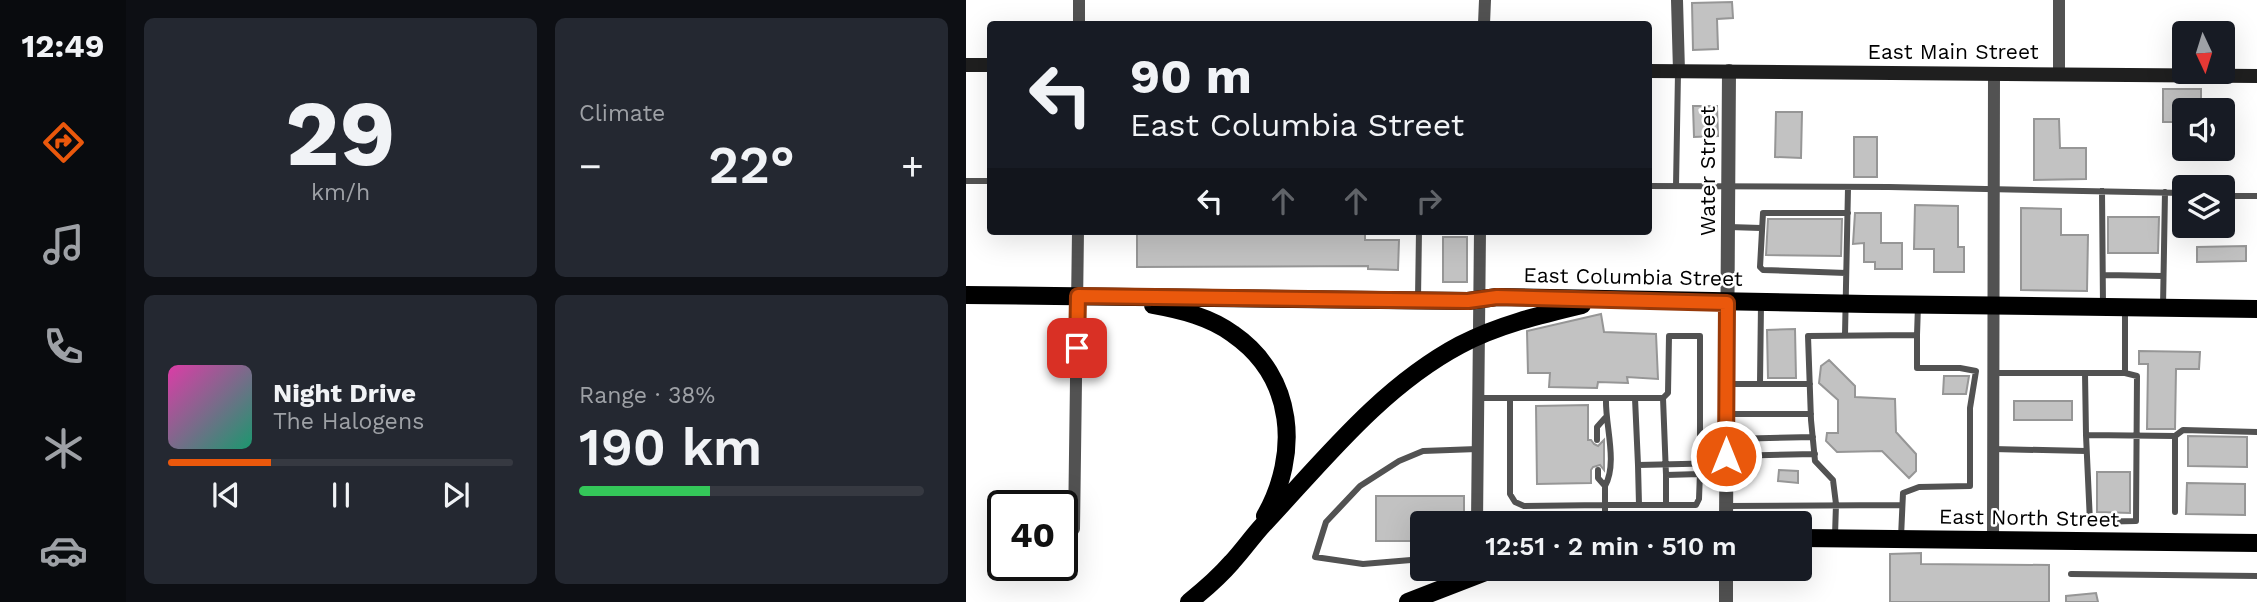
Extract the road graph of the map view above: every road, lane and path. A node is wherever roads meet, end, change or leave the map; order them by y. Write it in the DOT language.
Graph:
graph roads {
  1 [pos="1079,0"];
  2 [pos="1485,0"];
  3 [pos="1677,0"];
  4 [pos="2057,0"];
  5 [pos="1079,21"];
  6 [pos="1484,21"];
  7 [pos="966,65"];
  8 [pos="987,65"];
  9 [pos="1652,71"];
  10 [pos="1679,71"];
  11 [pos="1729,71"];
  12 [pos="1994,74"];
  13 [pos="2059,74"];
  14 [pos="2257,76"];
  15 [pos="966,181"];
  16 [pos="987,181"];
  17 [pos="1652,186"];
  18 [pos="1676,186"];
  19 [pos="1728,187"];
  20 [pos="1848,188"];
  21 [pos="1993,190"];
  22 [pos="2102,191"];
  23 [pos="2165,192"];
  24 [pos="2172,192"];
  25 [pos="2235,195"];
  26 [pos="2257,196"];
  27 [pos="1848,213"];
  28 [pos="1729,227"];
  29 [pos="1761,228"];
  30 [pos="1078,235"];
  31 [pos="1419,235"];
  32 [pos="1480,235"];
  33 [pos="1846,273"];
  34 [pos="2104,275"];
  35 [pos="2164,276"];
  36 [pos="966,295"];
  37 [pos="1078,296"];
  38 [pos="1112,297"];
  39 [pos="1609,299"];
  40 [pos="1418,300"];
  41 [pos="1479,300"];
  42 [pos="1727,303"];
  43 [pos="1761,303"];
  44 [pos="1846,304"];
  45 [pos="1918,305"];
  46 [pos="1993,305"];
  47 [pos="2103,308"];
  48 [pos="2125,309"];
  49 [pos="2163,309"];
  50 [pos="2257,309"];
  51 [pos="1845,335"];
  52 [pos="1917,335"];
  53 [pos="1478,337"];
  54 [pos="1993,373"];
  55 [pos="2085,373"];
  56 [pos="2125,373"];
  57 [pos="1760,383"];
  58 [pos="1727,384"];
  59 [pos="1810,384"];
  60 [pos="1478,398"];
  61 [pos="1635,398"];
  62 [pos="1663,398"];
  63 [pos="1510,399"];
  64 [pos="1606,399"];
  65 [pos="1727,414"];
  66 [pos="1811,414"];
  67 [pos="1605,418"];
  68 [pos="2257,432"];
  69 [pos="2086,435"];
  70 [pos="2137,436"];
  71 [pos="2175,436"];
  72 [pos="1813,438"];
  73 [pos="1726,439"];
  74 [pos="1597,440"];
  75 [pos="1478,449"];
  76 [pos="1993,449"];
  77 [pos="2087,451"];
  78 [pos="1700,452"];
  79 [pos="1815,454"];
  80 [pos="1726,460"];
  81 [pos="1700,463"];
  82 [pos="1665,464"];
  83 [pos="1638,465"];
  84 [pos="1598,470"];
  85 [pos="1700,474"];
  86 [pos="1666,475"];
  87 [pos="1605,486"];
  88 [pos="1075,490"];
  89 [pos="1836,504"];
  90 [pos="1605,505"];
  91 [pos="1639,505"];
  92 [pos="1666,505"];
  93 [pos="1902,505"];
  94 [pos="1726,506"];
  95 [pos="1477,511"];
  96 [pos="1605,511"];
  97 [pos="1726,511"];
  98 [pos="2175,512"];
  99 [pos="2136,521"];
  100 [pos="2090,522"];
  101 [pos="1251,538"];
  102 [pos="1812,538"];
  103 [pos="1835,539"];
  104 [pos="1901,539"];
  105 [pos="1993,540"];
  106 [pos="2090,541"];
  107 [pos="2136,542"];
  108 [pos="2257,543"];
  109 [pos="1410,560"];
  110 [pos="2071,574"];
  111 [pos="2257,576"];
  112 [pos="1463,581"];
  113 [pos="1476,581"];
  114 [pos="1726,581"];
  115 [pos="1189,602"];
  116 [pos="1408,602"];
  117 [pos="1445,602"];
  118 [pos="1726,602"];
  1 -- 5 [label="street"];
  2 -- 6 [label="street"];
  3 -- 10 [label="street"];
  4 -- 13 [label="street"];
  7 -- 8 [label="main road"];
  9 -- 10 [label="main road, East Main Street"];
  10 -- 11 [label="main road, East Main Street"];
  10 -- 18 [label="lane"];
  11 -- 12 [label="main road, East Main Street"];
  11 -- 19 [label="street, Water Street"];
  12 -- 13 [label="main road, East Main Street"];
  12 -- 21 [label="street"];
  13 -- 14 [label="main road, East Main Street"];
  15 -- 16 [label="lane"];
  17 -- 18 [label="lane"];
  18 -- 19 [label="lane"];
  19 -- 20 [label="lane"];
  19 -- 28 [label="street, Water Street"];
  20 -- 21 [label="lane"];
  20 -- 27 [label="lane"];
  21 -- 22 [label="lane"];
  21 -- 46 [label="street"];
  22 -- 23 [label="lane"];
  22 -- 34 [label="lane"];
  23 -- 24 [label="lane"];
  23 -- 35 [label="lane"];
  25 -- 26 [label="lane"];
  27 -- 29 [label="lane"];
  27 -- 33 [label="lane"];
  28 -- 29 [label="lane"];
  28 -- 42 [label="street, Water Street"];
  29 -- 33 [label="lane"];
  30 -- 37 [label="street"];
  31 -- 40 [label="lane"];
  32 -- 41 [label="street"];
  33 -- 44 [label="lane"];
  34 -- 35 [label="lane"];
  34 -- 47 [label="lane"];
  35 -- 49 [label="lane"];
  36 -- 37 [label="main road, East Columbia Street"];
  37 -- 38 [label="main road, East Columbia Street"];
  37 -- 88 [label="street"];
  38 -- 40 [label="main road, East Columbia Street"];
  38 -- 101 [label="main road"];
  39 -- 41 [label="main road, East Columbia Street"];
  39 -- 42 [label="main road, East Columbia Street"];
  39 -- 53 [label="main road"];
  40 -- 41 [label="main road, East Columbia Street"];
  41 -- 53 [label="street"];
  42 -- 43 [label="main road, East Columbia Street"];
  42 -- 58 [label="street, Water Street"];
  43 -- 44 [label="main road, East Columbia Street"];
  43 -- 57 [label="lane"];
  44 -- 45 [label="main road, East Columbia Street"];
  44 -- 51 [label="lane"];
  45 -- 46 [label="main road, East Columbia Street"];
  45 -- 52 [label="lane"];
  46 -- 47 [label="main road, East Columbia Street"];
  46 -- 54 [label="street"];
  47 -- 48 [label="main road, East Columbia Street"];
  48 -- 49 [label="main road, East Columbia Street"];
  48 -- 56 [label="lane"];
  49 -- 50 [label="main road, East Columbia Street"];
  51 -- 52 [label="lane"];
  51 -- 59 [label="lane"];
  52 -- 93 [label="lane"];
  53 -- 60 [label="street"];
  53 -- 101 [label="main road"];
  54 -- 55 [label="lane"];
  54 -- 76 [label="street"];
  55 -- 56 [label="lane"];
  55 -- 69 [label="lane"];
  56 -- 70 [label="lane"];
  57 -- 58 [label="lane"];
  57 -- 59 [label="lane"];
  58 -- 65 [label="street, Water Street"];
  59 -- 66 [label="lane"];
  60 -- 63 [label="lane"];
  60 -- 75 [label="street"];
  61 -- 62 [label="lane"];
  61 -- 64 [label="lane"];
  61 -- 83 [label="lane"];
  62 -- 78 [label="lane"];
  62 -- 82 [label="lane"];
  63 -- 64 [label="lane"];
  63 -- 90 [label="lane"];
  64 -- 67 [label="lane"];
  65 -- 66 [label="lane"];
  65 -- 73 [label="street, Water Street"];
  66 -- 72 [label="lane"];
  67 -- 74 [label="lane"];
  67 -- 87 [label="lane"];
  68 -- 71 [label="lane"];
  69 -- 70 [label="lane"];
  69 -- 77 [label="lane"];
  70 -- 71 [label="lane"];
  70 -- 99 [label="lane"];
  71 -- 98 [label="lane"];
  72 -- 73 [label="lane"];
  72 -- 79 [label="lane"];
  73 -- 80 [label="street, Water Street"];
  75 -- 95 [label="street"];
  75 -- 109 [label="lane"];
  76 -- 77 [label="lane"];
  76 -- 105 [label="street"];
  77 -- 100 [label="lane"];
  79 -- 80 [label="lane"];
  79 -- 89 [label="lane"];
  80 -- 81 [label="lane"];
  80 -- 94 [label="street, Water Street"];
  81 -- 82 [label="lane"];
  81 -- 85 [label="lane"];
  82 -- 83 [label="lane"];
  82 -- 86 [label="lane"];
  83 -- 91 [label="lane"];
  84 -- 87 [label="lane"];
  85 -- 86 [label="lane"];
  85 -- 92 [label="lane"];
  86 -- 92 [label="lane"];
  87 -- 90 [label="lane"];
  89 -- 93 [label="lane"];
  89 -- 94 [label="lane"];
  89 -- 103 [label="lane"];
  90 -- 91 [label="lane"];
  90 -- 96 [label="lane"];
  91 -- 92 [label="lane"];
  93 -- 104 [label="lane"];
  94 -- 97 [label="street, Water Street"];
  99 -- 100 [label="lane"];
  99 -- 107 [label="lane"];
  100 -- 106 [label="lane"];
  101 -- 115 [label="main road"];
  102 -- 103 [label="main road, East North Street"];
  103 -- 104 [label="main road, East North Street"];
  104 -- 105 [label="main road, East North Street"];
  105 -- 106 [label="main road, East North Street"];
  106 -- 107 [label="main road, East North Street"];
  107 -- 108 [label="main road, East North Street"];
  110 -- 111 [label="lane"];
  112 -- 116 [label="main road"];
  113 -- 117 [label="main road"];
  114 -- 118 [label="street"];
}
